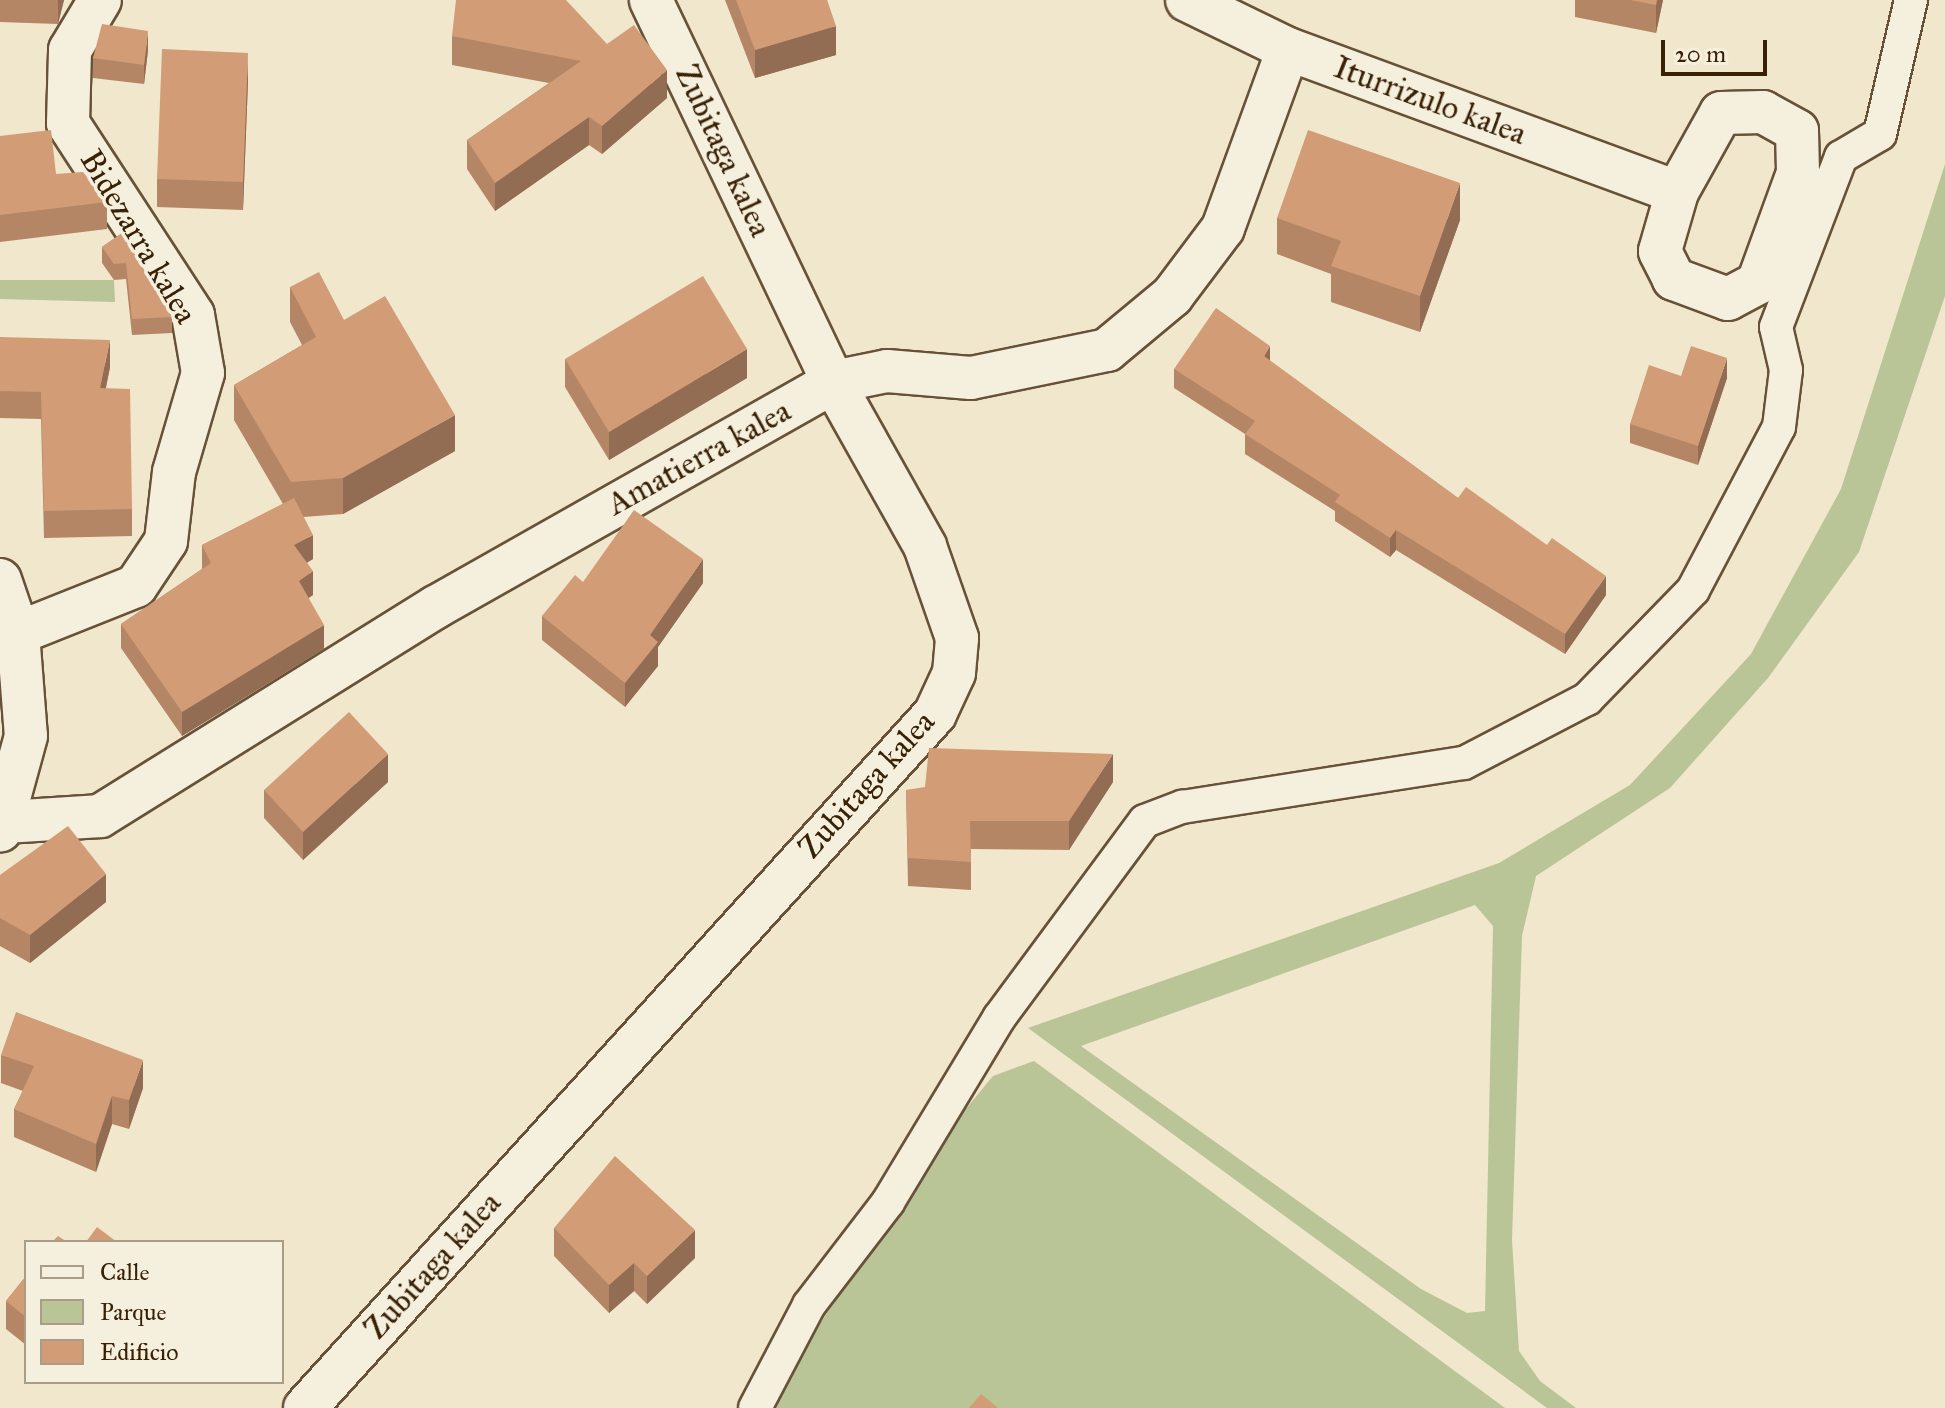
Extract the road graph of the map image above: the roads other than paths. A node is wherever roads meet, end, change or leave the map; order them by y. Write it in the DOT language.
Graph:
graph roads {
  1 [pos="100,0"];
  2 [pos="651,0"];
  3 [pos="1187,0"];
  4 [pos="1911,0"];
  5 [pos="1288,49"];
  6 [pos="1677,192"];
  7 [pos="833,382"];
  8 [pos="0,580"];
  9 [pos="18,633"];
  10 [pos="3,826"];
  11 [pos="305,1408"];
  12 [pos="755,1408"];
  1 -- 9 [label="street, Bidezarra kalea"];
  2 -- 7 [label="street, Zubitaga kalea"];
  3 -- 5 [label="street, Iturrizulo kalea"];
  4 -- 12 [label="street"];
  5 -- 6 [label="street, Iturrizulo kalea"];
  5 -- 7 [label="street, Amatierra kalea"];
  7 -- 10 [label="street, Amatierra kalea"];
  7 -- 11 [label="street, Zubitaga kalea"];
  8 -- 9 [label="street"];
  9 -- 10 [label="street"];
}
